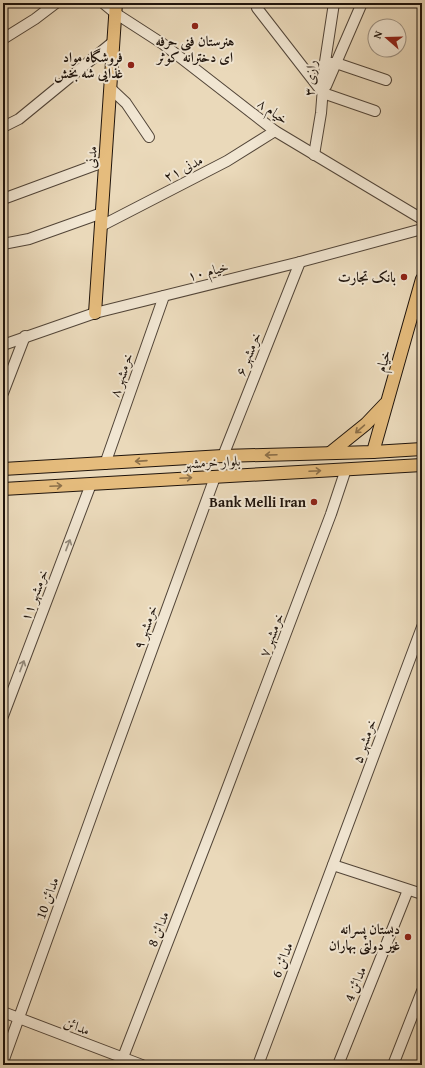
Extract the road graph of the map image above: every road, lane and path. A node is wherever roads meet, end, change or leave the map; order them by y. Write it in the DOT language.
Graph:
graph roads {
  1 [pos="56,3"];
  2 [pos="103,3"];
  3 [pos="334,3"];
  4 [pos="362,3"];
  5 [pos="116,8"];
  6 [pos="257,8"];
  7 [pos="3,39"];
  8 [pos="113,42"];
  9 [pos="325,62"];
  10 [pos="336,63"];
  11 [pos="386,80"];
  12 [pos="110,88"];
  13 [pos="323,93"];
  14 [pos="375,111"];
  15 [pos="3,126"];
  16 [pos="275,131"];
  17 [pos="149,137"];
  18 [pos="314,155"];
  19 [pos="106,161"];
  20 [pos="3,199"];
  21 [pos="102,213"];
  22 [pos="422,219"];
  23 [pos="101,226"];
  24 [pos="422,229"];
  25 [pos="3,244"];
  26 [pos="300,262"];
  27 [pos="422,279"];
  28 [pos="164,296"];
  29 [pos="96,313"];
  30 [pos="25,336"];
  31 [pos="3,345"];
  32 [pos="3,393"];
  33 [pos="387,402"];
  34 [pos="422,449"];
  35 [pos="373,452"];
  36 [pos="330,453"];
  37 [pos="223,456"];
  38 [pos="104,464"];
  39 [pos="422,465"];
  40 [pos="42,467"];
  41 [pos="3,469"];
  42 [pos="346,469"];
  43 [pos="216,477"];
  44 [pos="91,484"];
  45 [pos="39,487"];
  46 [pos="3,489"];
  47 [pos="422,627"];
  48 [pos="3,716"];
  49 [pos="102,787"];
  50 [pos="219,810"];
  51 [pos="333,865"];
  52 [pos="408,890"];
  53 [pos="422,894"];
  54 [pos="422,992"];
  55 [pos="3,1012"];
  56 [pos="20,1018"];
  57 [pos="121,1061"];
  58 [pos="3,1062"];
  59 [pos="142,1065"];
  60 [pos="258,1065"];
  61 [pos="338,1065"];
  62 [pos="393,1065"];
  1 -- 7 [label="street"];
  2 -- 5 [label="street, خیام ۸"];
  3 -- 9 [label="street, رازی ۳"];
  4 -- 10 [label="street"];
  5 -- 8 [label="main road, مدنی"];
  5 -- 16 [label="street, خیام ۸"];
  6 -- 13 [label="street"];
  8 -- 12 [label="main road, مدنی"];
  8 -- 15 [label="street"];
  9 -- 10 [label="street"];
  9 -- 13 [label="street, رازی ۳"];
  10 -- 11 [label="street"];
  10 -- 13 [label="street"];
  12 -- 17 [label="street"];
  12 -- 19 [label="main road, مدنی"];
  13 -- 14 [label="street"];
  13 -- 18 [label="street, رازی ۳"];
  16 -- 18 [label="street, خیام ۸"];
  16 -- 23 [label="street, مدنی ۲۱"];
  18 -- 22 [label="street, خیام ۸"];
  19 -- 20 [label="street"];
  19 -- 21 [label="main road, مدنی"];
  21 -- 23 [label="main road, مدنی"];
  21 -- 25 [label="street"];
  23 -- 29 [label="main road, مدنی"];
  24 -- 26 [label="street, خیام ۱۰"];
  26 -- 28 [label="street, خیام ۱۰"];
  26 -- 37 [label="street, خرمشهر ۶"];
  27 -- 33 [label="main road, خیام"];
  28 -- 29 [label="street, خیام ۱۰"];
  28 -- 38 [label="street, خرمشهر ۸"];
  29 -- 30 [label="street, خیام ۱۰"];
  30 -- 31 [label="street, خیام ۱۰"];
  30 -- 32 [label="street"];
  33 -- 35 [label="main road, خیام"];
  33 -- 36 [label="main road, one-way"];
  34 -- 35 [label="main road, بلوار خرمشهر"];
  35 -- 36 [label="main road, بلوار خرمشهر"];
  36 -- 37 [label="main road, بلوار خرمشهر, one-way"];
  37 -- 38 [label="main road, بلوار خرمشهر, one-way"];
  38 -- 40 [label="main road, بلوار خرمشهر"];
  39 -- 42 [label="main road, بلوار خرمشهر"];
  40 -- 41 [label="main road, بلوار خرمشهر"];
  40 -- 45 [label="main road"];
  43 -- 42 [label="main road, بلوار خرمشهر, one-way"];
  42 -- 50 [label="street, خرمشهر ۷"];
  44 -- 43 [label="main road, بلوار خرمشهر, one-way"];
  43 -- 49 [label="street, خرمشهر ۹"];
  45 -- 44 [label="main road, بلوار خرمشهر, one-way"];
  48 -- 44 [label="street, خرمشهر ۱۱, one-way"];
  45 -- 46 [label="main road, بلوار خرمشهر"];
  47 -- 51 [label="street, خرمشهر ۵"];
  49 -- 56 [label="street, مدائن 10"];
  50 -- 57 [label="street, مدائن 8"];
  51 -- 52 [label="street"];
  51 -- 60 [label="street, مدائن 6"];
  52 -- 53 [label="street"];
  52 -- 61 [label="street, مدائن 4"];
  54 -- 62 [label="street"];
  55 -- 56 [label="street, مدائن"];
  56 -- 57 [label="street, مدائن"];
  56 -- 58 [label="street, مدائن 10"];
  57 -- 59 [label="street, مدائن"];
}
